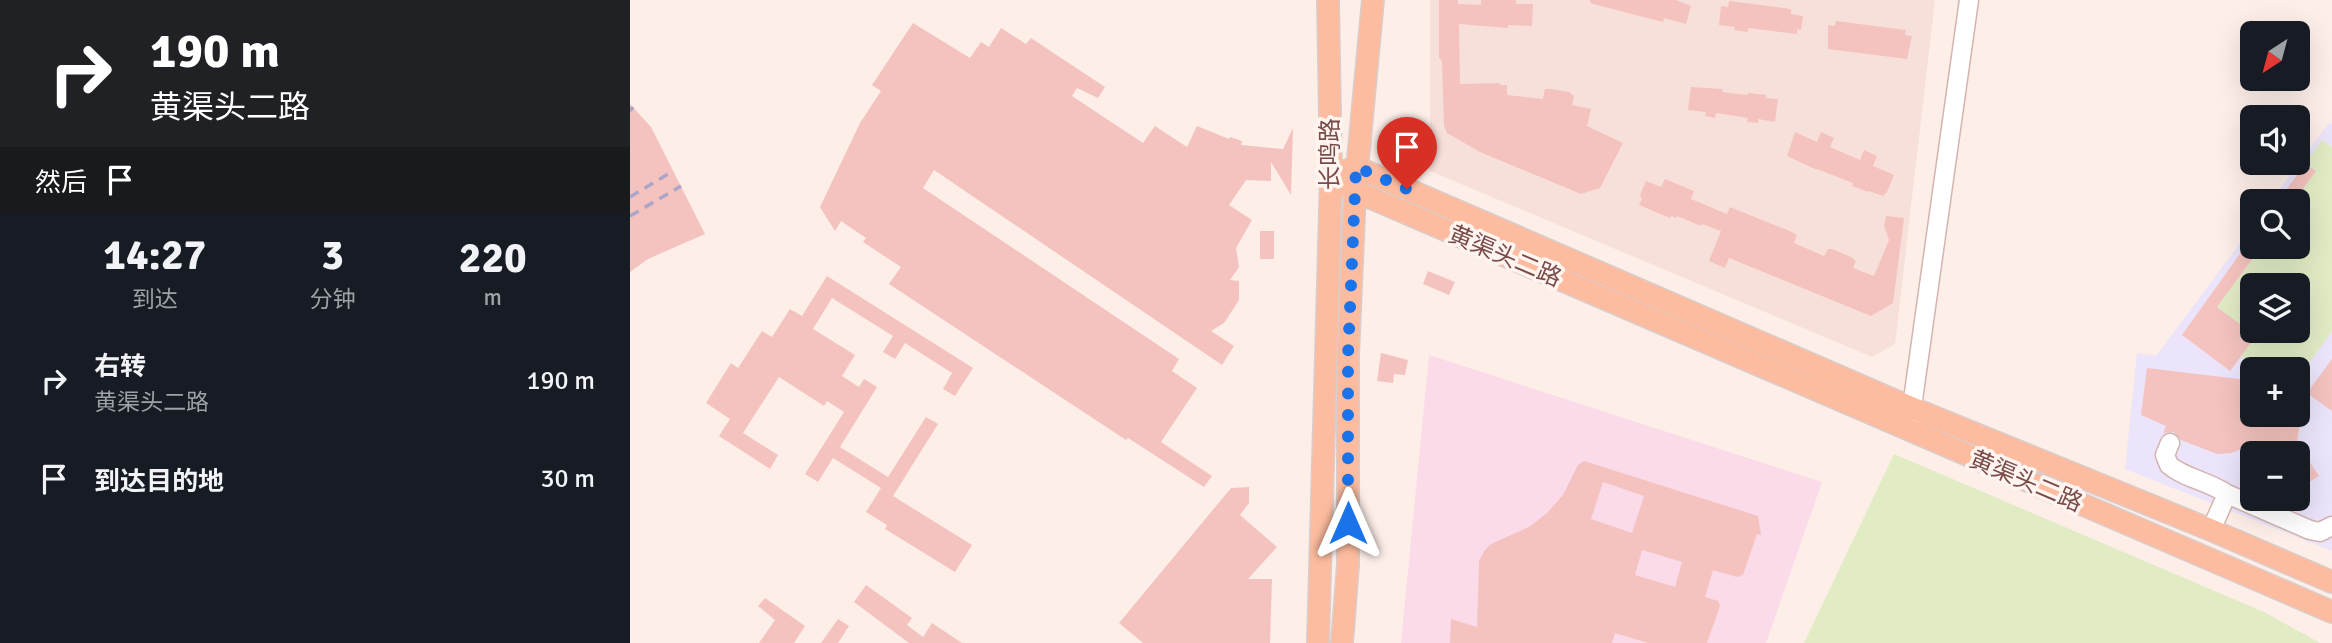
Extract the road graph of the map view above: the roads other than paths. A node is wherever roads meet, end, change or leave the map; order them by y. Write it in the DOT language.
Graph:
graph roads {
  1 [pos="1328,0"];
  2 [pos="1373,0"];
  3 [pos="1969,0"];
  4 [pos="1356,167"];
  5 [pos="1331,176"];
  6 [pos="1355,191"];
  7 [pos="1912,408"];
  8 [pos="1908,431"];
  9 [pos="2170,443"];
  10 [pos="2227,494"];
  11 [pos="2332,526"];
  12 [pos="2211,530"];
  13 [pos="2332,582"];
  14 [pos="2332,612"];
  15 [pos="1318,643"];
  16 [pos="1342,643"];
  1 -- 5 [label="main road, 长鸣路"];
  2 -- 4 [label="main road, 长鸣路"];
  3 -- 7 [label="street"];
  4 -- 5 [label="main road"];
  4 -- 6 [label="main road, 长鸣路"];
  4 -- 7 [label="main road, 黄渠头二路"];
  5 -- 6 [label="main road, 黄渠头二路"];
  5 -- 15 [label="main road, 长鸣路"];
  6 -- 8 [label="main road, 黄渠头二路"];
  6 -- 16 [label="main road, 长鸣路"];
  7 -- 8 [label="street"];
  7 -- 12 [label="main road, 黄渠头二路"];
  8 -- 14 [label="main road, 黄渠头二路"];
  9 -- 10 [label="street"];
  10 -- 11 [label="street"];
  10 -- 12 [label="street"];
  12 -- 13 [label="main road, 黄渠头二路"];
}
